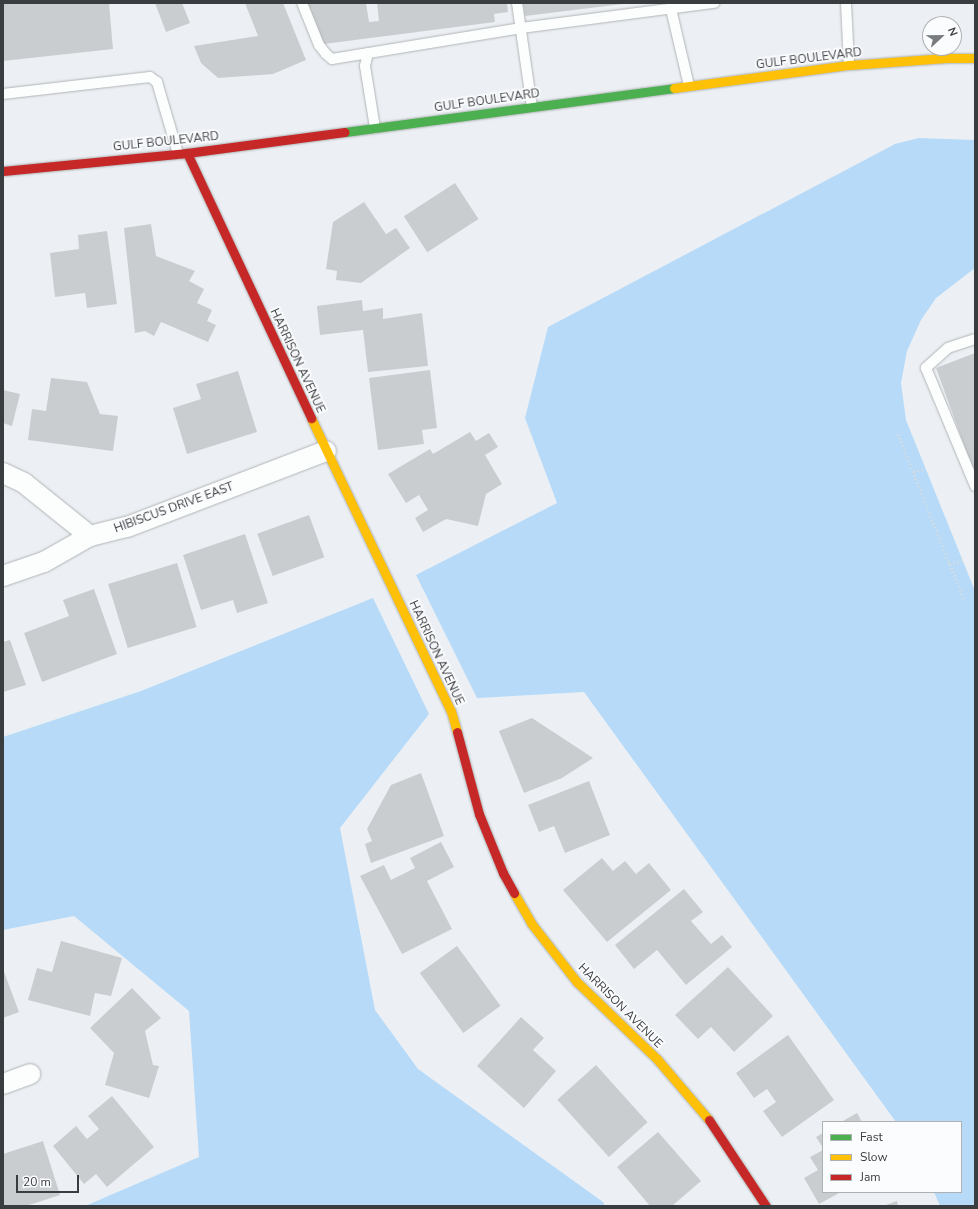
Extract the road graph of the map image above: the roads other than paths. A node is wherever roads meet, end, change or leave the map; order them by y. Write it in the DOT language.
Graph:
graph roads {
  1 [pos="302,3"];
  2 [pos="517,3"];
  3 [pos="714,3"];
  4 [pos="846,3"];
  5 [pos="671,10"];
  6 [pos="521,28"];
  7 [pos="368,53"];
  8 [pos="975,58"];
  9 [pos="849,65"];
  10 [pos="689,86"];
  11 [pos="3,94"];
  12 [pos="532,107"];
  13 [pos="375,128"];
  14 [pos="183,153"];
  15 [pos="3,171"];
  16 [pos="975,339"];
  17 [pos="326,451"];
  18 [pos="3,473"];
  19 [pos="975,486"];
  20 [pos="90,536"];
  21 [pos="3,576"];
  22 [pos="30,1074"];
  23 [pos="3,1084"];
  24 [pos="766,1206"];
  1 -- 7 [label="lane"];
  2 -- 6 [label="lane"];
  3 -- 5 [label="lane"];
  4 -- 9 [label="lane"];
  5 -- 6 [label="lane"];
  5 -- 10 [label="lane"];
  6 -- 7 [label="lane"];
  6 -- 12 [label="lane"];
  7 -- 13 [label="lane"];
  8 -- 9 [label="street, GULF BOULEVARD"];
  9 -- 10 [label="street, GULF BOULEVARD"];
  10 -- 12 [label="street, GULF BOULEVARD"];
  11 -- 14 [label="lane"];
  12 -- 13 [label="street, GULF BOULEVARD"];
  13 -- 14 [label="street, GULF BOULEVARD"];
  14 -- 15 [label="street, GULF BOULEVARD"];
  14 -- 17 [label="street, HARRISON AVENUE"];
  16 -- 19 [label="lane"];
  17 -- 20 [label="street, HIBISCUS DRIVE EAST"];
  17 -- 24 [label="street, HARRISON AVENUE"];
  18 -- 20 [label="street"];
  20 -- 21 [label="street, HIBISCUS DRIVE EAST"];
  22 -- 23 [label="street"];
}
